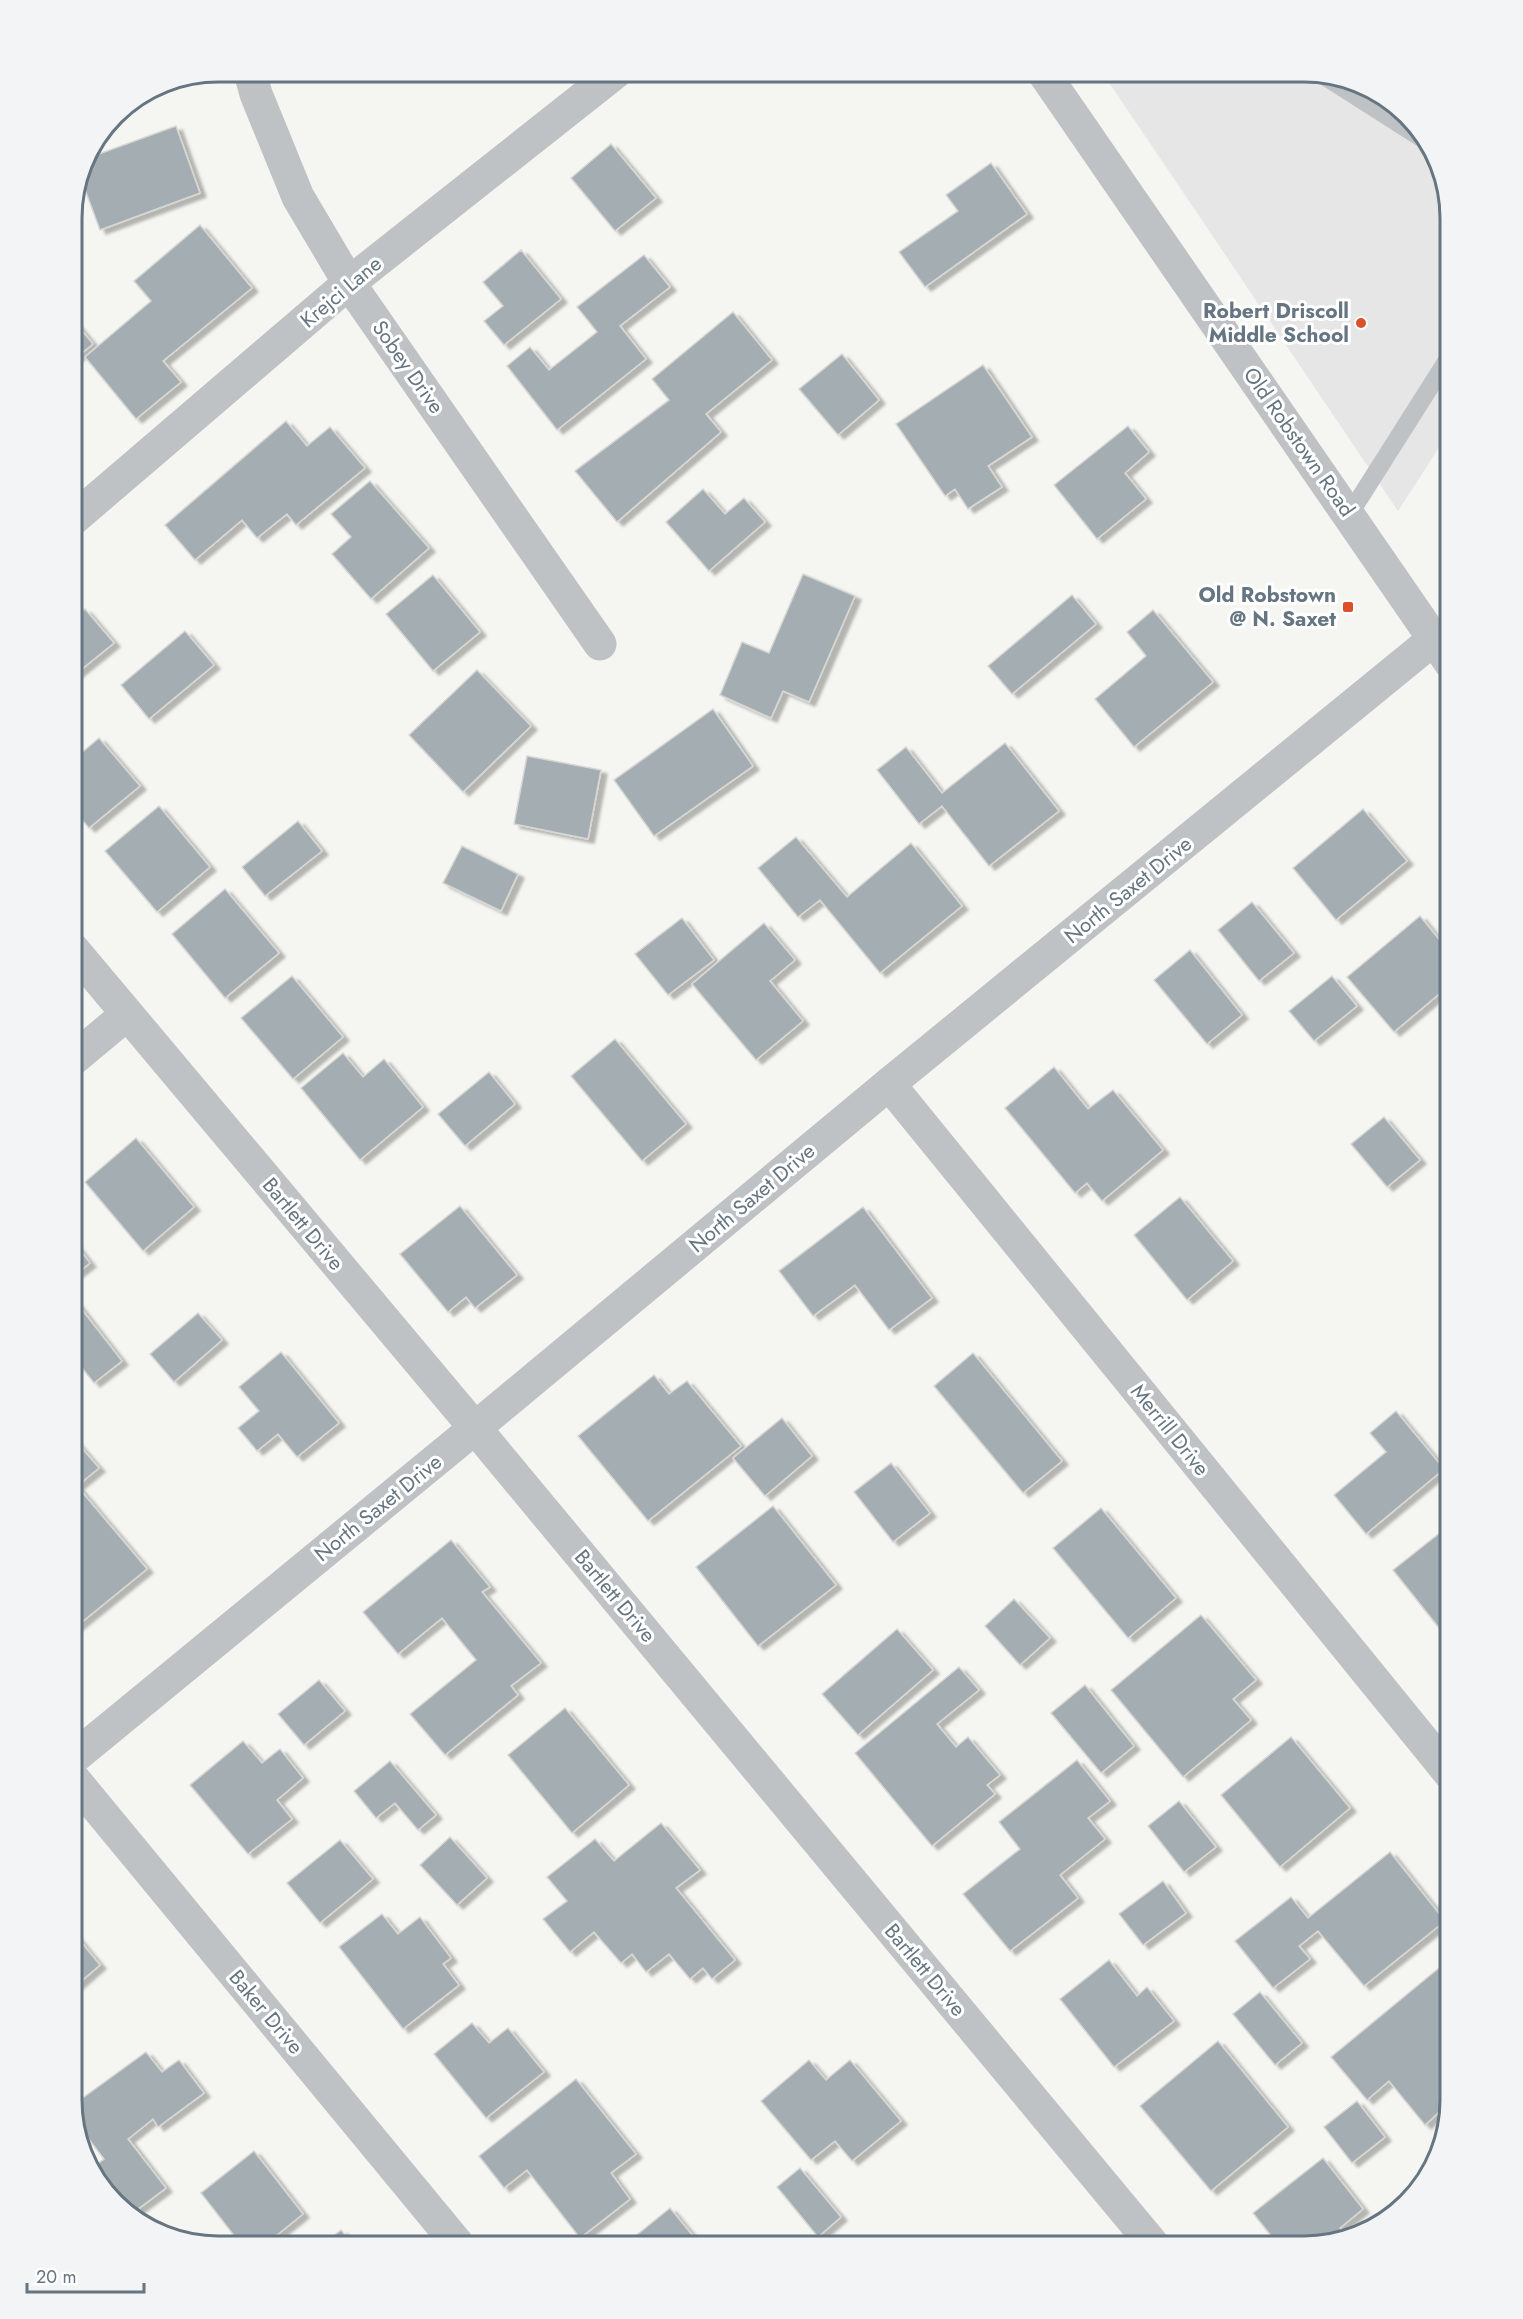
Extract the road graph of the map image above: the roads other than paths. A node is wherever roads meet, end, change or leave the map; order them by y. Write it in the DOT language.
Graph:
graph roads {
  1 [pos="253,83"];
  2 [pos="602,83"];
  3 [pos="1051,83"];
  4 [pos="1345,89"];
  5 [pos="1405,127"];
  6 [pos="349,283"];
  7 [pos="1440,371"];
  8 [pos="83,511"];
  9 [pos="1349,515"];
  10 [pos="600,644"];
  11 [pos="1440,648"];
  12 [pos="1440,654"];
  13 [pos="83,962"];
  14 [pos="126,1015"];
  15 [pos="83,1051"];
  16 [pos="889,1084"];
  17 [pos="476,1428"];
  18 [pos="83,1750"];
  19 [pos="1440,1761"];
  20 [pos="83,1789"];
  21 [pos="451,2236"];
  22 [pos="1146,2236"];
  1 -- 6 [label="street, Sobey Drive"];
  2 -- 6 [label="street, Krejci Lane"];
  3 -- 9 [label="street, Old Robstown Road"];
  4 -- 5 [label="lane"];
  6 -- 8 [label="street, Krejci Lane"];
  6 -- 10 [label="street, Sobey Drive"];
  7 -- 9 [label="lane"];
  9 -- 11 [label="street, Old Robstown Road"];
  12 -- 16 [label="street, North Saxet Drive"];
  13 -- 14 [label="street, Bartlett Drive"];
  14 -- 15 [label="street"];
  14 -- 17 [label="street, Bartlett Drive"];
  16 -- 17 [label="street, North Saxet Drive"];
  16 -- 19 [label="street, Merrill Drive"];
  17 -- 18 [label="street, North Saxet Drive"];
  17 -- 22 [label="street, Bartlett Drive"];
  20 -- 21 [label="street, Baker Drive"];
}
